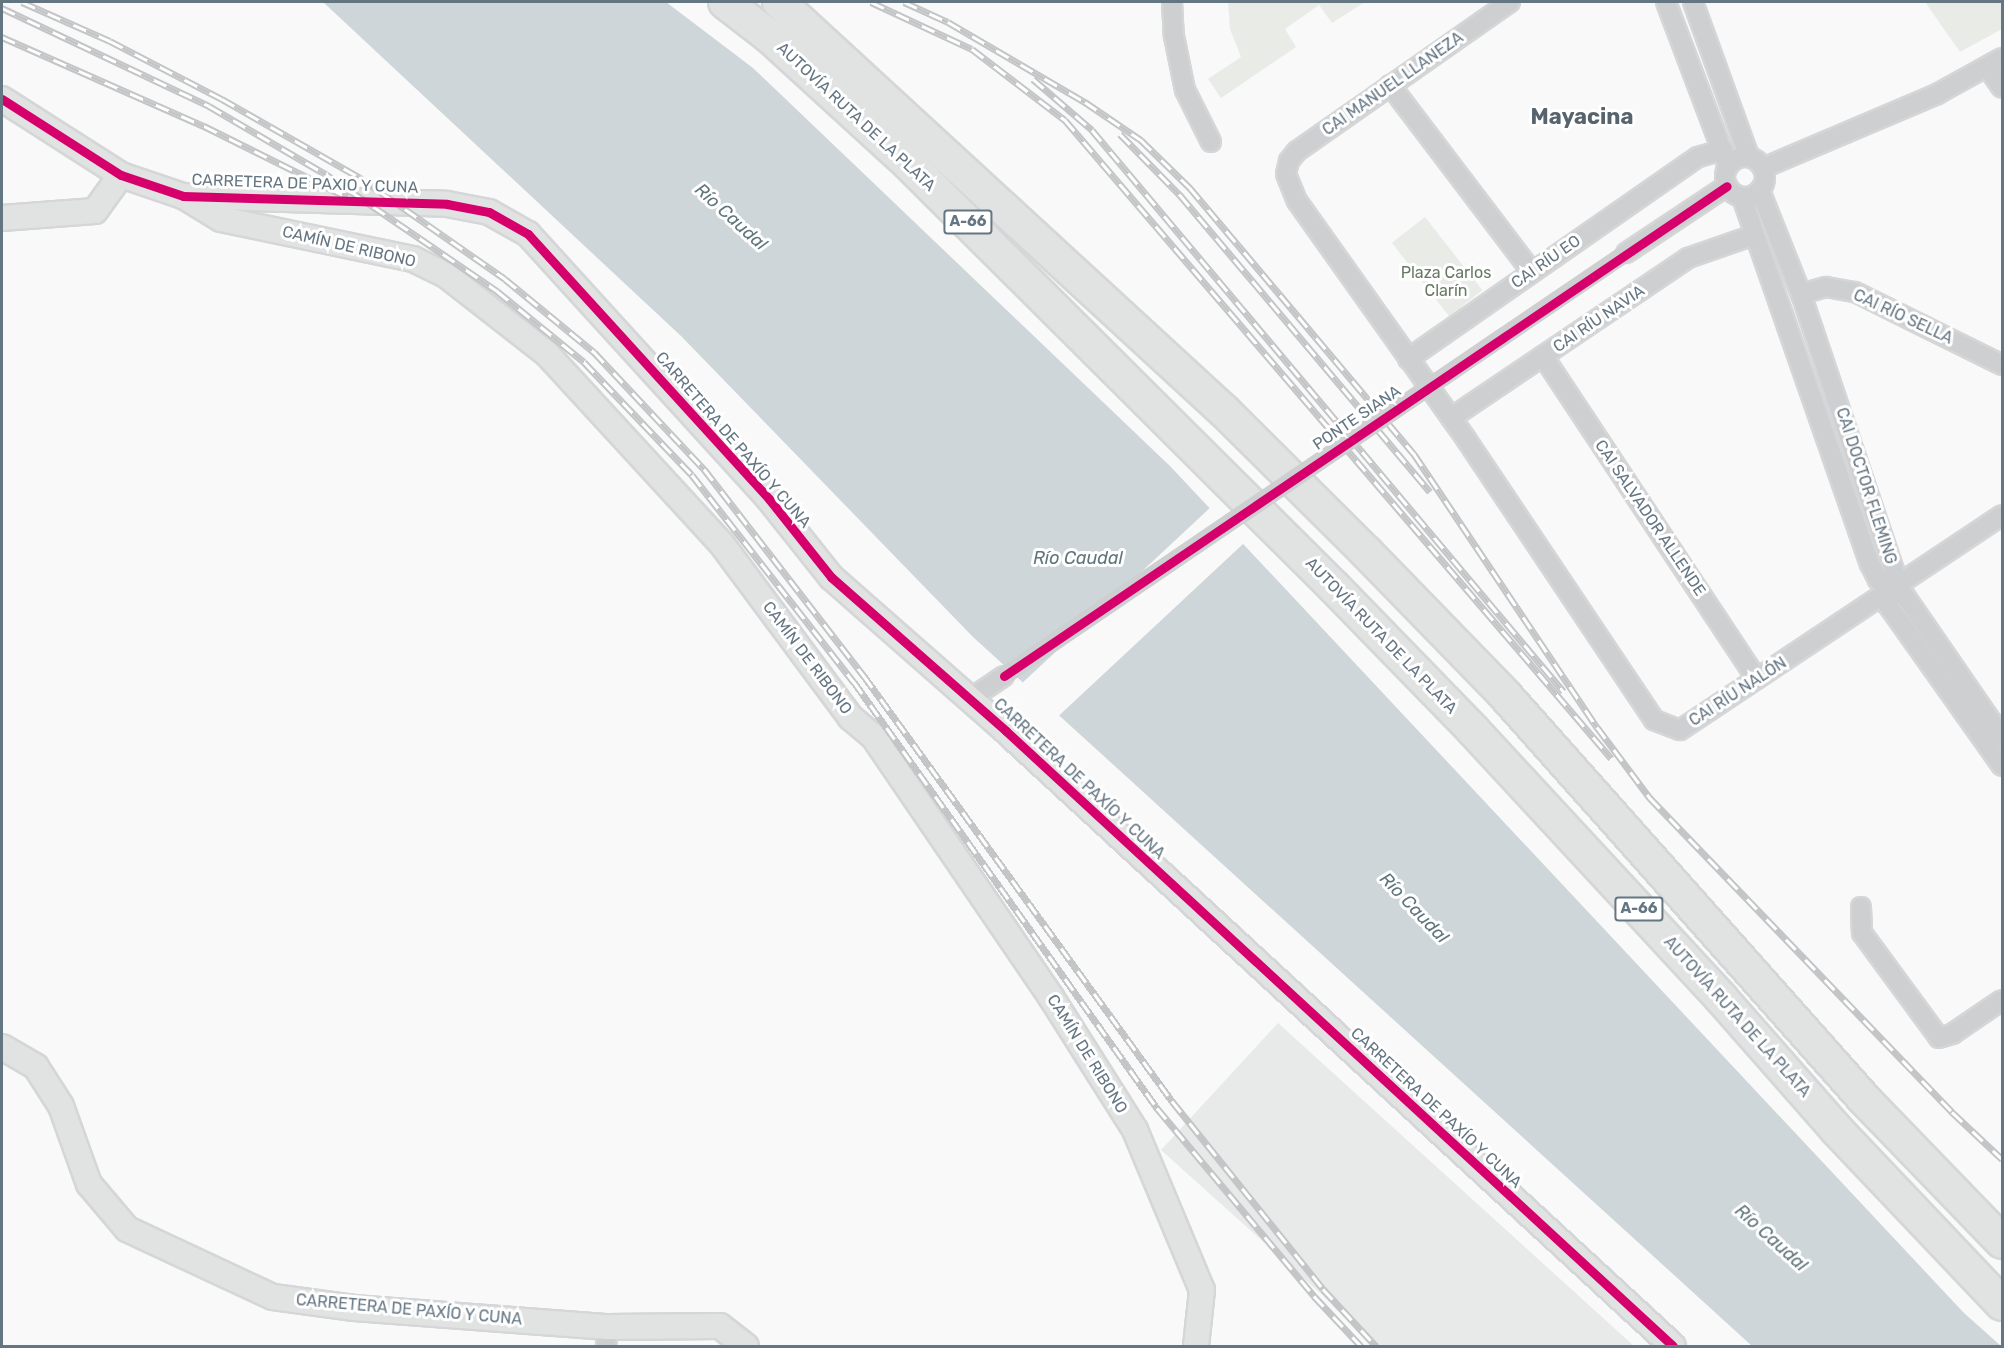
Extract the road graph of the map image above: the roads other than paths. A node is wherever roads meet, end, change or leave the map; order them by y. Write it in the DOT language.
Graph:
graph roads {
  1 [pos="716,2"];
  2 [pos="725,2"];
  3 [pos="779,2"];
  4 [pos="1172,2"];
  5 [pos="1510,2"];
  6 [pos="1666,2"];
  7 [pos="1694,2"];
  8 [pos="770,36"];
  9 [pos="1995,63"];
  10 [pos="1390,86"];
  11 [pos="2002,88"];
  12 [pos="2,99"];
  13 [pos="1211,142"];
  14 [pos="1725,158"];
  15 [pos="1756,162"];
  16 [pos="122,175"];
  17 [pos="1734,191"];
  18 [pos="1760,191"];
  19 [pos="183,196"];
  20 [pos="489,212"];
  21 [pos="2,218"];
  22 [pos="1754,235"];
  23 [pos="1532,272"];
  24 [pos="1801,294"];
  25 [pos="1543,356"];
  26 [pos="1408,359"];
  27 [pos="2002,365"];
  28 [pos="1451,418"];
  29 [pos="2002,515"];
  30 [pos="1892,589"];
  31 [pos="1757,679"];
  32 [pos="970,699"];
  33 [pos="2002,737"];
  34 [pos="2002,766"];
  35 [pos="1861,907"];
  36 [pos="2002,1000"];
  37 [pos="2,1047"];
  38 [pos="2002,1242"];
  39 [pos="2002,1304"];
  40 [pos="607,1337"];
  41 [pos="746,1347"];
  42 [pos="1196,1347"];
  43 [pos="1672,1347"];
  1 -- 8 [label="highway"];
  2 -- 8 [label="highway, AUTOVÍA RUTA DE LA PLATA / A-66"];
  3 -- 38 [label="highway, AUTOVÍA RUTA DE LA PLATA / A-66"];
  4 -- 13 [label="street"];
  5 -- 10 [label="street, CAI MANUEL LLANEZA"];
  6 -- 14 [label="street, CAI DOCTOR FLEMING"];
  7 -- 15 [label="street, CAI DOCTOR FLEMING"];
  8 -- 39 [label="highway, AUTOVÍA RUTA DE LA PLATA / A-66"];
  9 -- 11 [label="street"];
  9 -- 15 [label="street"];
  10 -- 23 [label="street"];
  10 -- 26 [label="street, CAI MANUEL LLANEZA"];
  12 -- 16 [label="street, CARRETERA DE PAXIO Y CUNA"];
  14 -- 15 [label="street"];
  14 -- 17 [label="street, CAI DOCTOR FLEMING"];
  14 -- 23 [label="street, CAI RÍU EO"];
  15 -- 18 [label="street, CAI DOCTOR FLEMING"];
  16 -- 19 [label="street, CARRETERA DE PAXIO Y CUNA"];
  16 -- 21 [label="street"];
  17 -- 18 [label="street"];
  17 -- 22 [label="street, CAI DOCTOR FLEMING"];
  17 -- 32 [label="street, PONTE SIANA, bridge"];
  18 -- 24 [label="street, CAI DOCTOR FLEMING"];
  19 -- 20 [label="street, CARRETERA DE PAXIO Y CUNA"];
  19 -- 42 [label="street, CAMÍN DE RIBONO"];
  20 -- 32 [label="street, CARRETERA DE PAXÍO Y CUNA"];
  22 -- 25 [label="street, CAI RÍU NAVIA"];
  22 -- 30 [label="street, CAI DOCTOR FLEMING"];
  23 -- 26 [label="street, CAI RÍU EO"];
  24 -- 27 [label="street, CAI RÍO SELLA"];
  24 -- 30 [label="street, CAI DOCTOR FLEMING"];
  25 -- 28 [label="street, CAI RÍU NAVIA"];
  25 -- 31 [label="street, CAI SALVADOR ALLENDE"];
  26 -- 28 [label="street"];
  28 -- 31 [label="street, CAI RÍU NALÓN"];
  29 -- 30 [label="street, CAI RÍU NALÓN"];
  30 -- 31 [label="street, CAI RÍU NALÓN"];
  30 -- 33 [label="street"];
  30 -- 34 [label="street"];
  32 -- 43 [label="street, CARRETERA DE PAXÍO Y CUNA"];
  35 -- 36 [label="street"];
  37 -- 40 [label="street, CARRETERA DE PAXÍO Y CUNA"];
  40 -- 41 [label="street, CARRETERA DE PAXÍO Y CUNA"];
}
